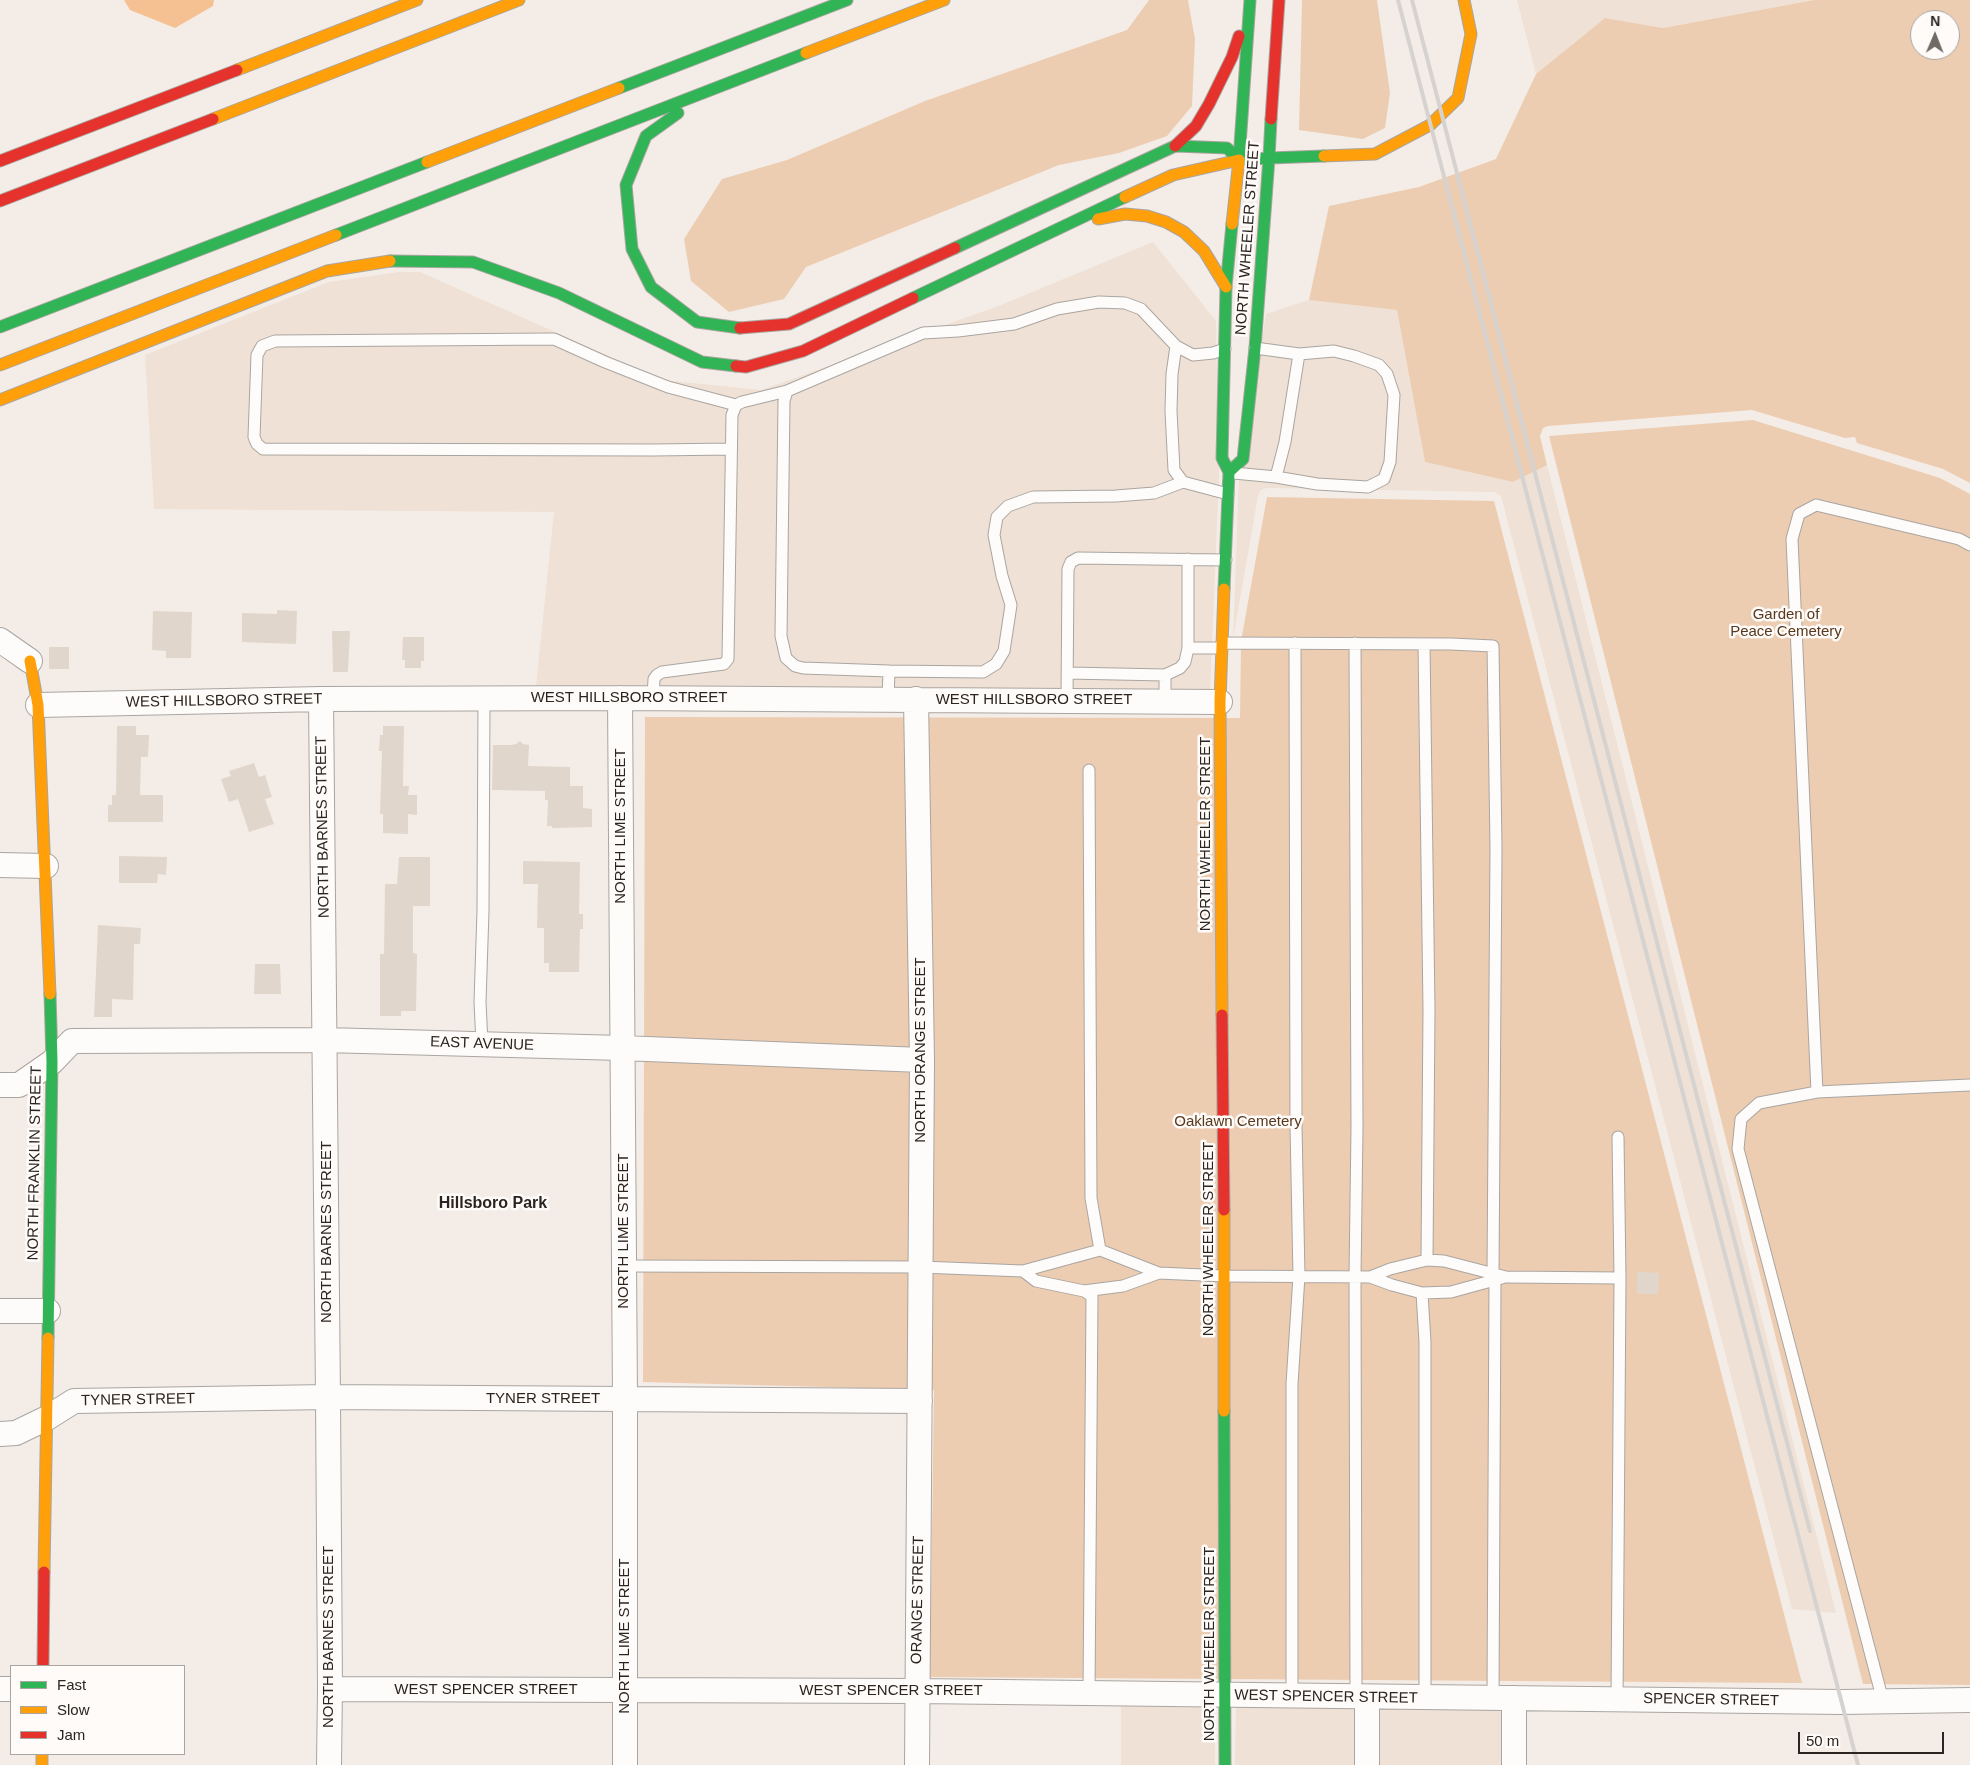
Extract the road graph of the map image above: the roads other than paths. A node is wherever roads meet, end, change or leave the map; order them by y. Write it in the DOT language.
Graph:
graph roads {
  1 [pos="417,0"];
  2 [pos="519,0"];
  3 [pos="846,0"];
  4 [pos="944,0"];
  5 [pos="1278,0"];
  6 [pos="1464,0"];
  7 [pos="1250,2"];
  8 [pos="711,90"];
  9 [pos="1175,146"];
  10 [pos="1269,158"];
  11 [pos="1239,160"];
  12 [pos="0,161"];
  13 [pos="0,201"];
  14 [pos="1063,226"];
  15 [pos="1226,287"];
  16 [pos="0,327"];
  17 [pos="1176,346"];
  18 [pos="1255,348"];
  19 [pos="1225,349"];
  20 [pos="1299,354"];
  21 [pos="0,365"];
  22 [pos="787,391"];
  23 [pos="0,400"];
  24 [pos="736,405"];
  25 [pos="730,449"];
  26 [pos="1229,472"];
  27 [pos="1276,477"];
  28 [pos="1183,482"];
  29 [pos="1228,499"];
  30 [pos="1970,545"];
  31 [pos="1188,560"];
  32 [pos="1226,560"];
  33 [pos="0,640"];
  34 [pos="1295,643"];
  35 [pos="1355,643"];
  36 [pos="1424,644"];
  37 [pos="1222,645"];
  38 [pos="1188,648"];
  39 [pos="30,661"];
  40 [pos="889,671"];
  41 [pos="1068,673"];
  42 [pos="1166,675"];
  43 [pos="484,698"];
  44 [pos="620,698"];
  45 [pos="653,698"];
  46 [pos="322,699"];
  47 [pos="888,699"];
  48 [pos="916,699"];
  49 [pos="1067,700"];
  50 [pos="1165,701"];
  51 [pos="1220,702"];
  52 [pos="38,705"];
  53 [pos="1089,770"];
  54 [pos="0,865"];
  55 [pos="46,866"];
  56 [pos="325,1040"];
  57 [pos="482,1044"];
  58 [pos="622,1048"];
  59 [pos="922,1060"];
  60 [pos="52,1062"];
  61 [pos="0,1085"];
  62 [pos="1970,1085"];
  63 [pos="1817,1092"];
  64 [pos="1618,1136"];
  65 [pos="1100,1250"];
  66 [pos="1427,1260"];
  67 [pos="624,1266"];
  68 [pos="921,1267"];
  69 [pos="1022,1271"];
  70 [pos="1159,1273"];
  71 [pos="1224,1276"];
  72 [pos="1299,1276"];
  73 [pos="1355,1277"];
  74 [pos="1370,1277"];
  75 [pos="1494,1277"];
  76 [pos="1620,1278"];
  77 [pos="1084,1291"];
  78 [pos="1422,1293"];
  79 [pos="0,1311"];
  80 [pos="48,1311"];
  81 [pos="328,1397"];
  82 [pos="625,1400"];
  83 [pos="920,1401"];
  84 [pos="47,1418"];
  85 [pos="0,1434"];
  86 [pos="43,1665"];
  87 [pos="330,1689"];
  88 [pos="624,1690"];
  89 [pos="917,1691"];
  90 [pos="1089,1694"];
  91 [pos="1226,1696"];
  92 [pos="1292,1696"];
  93 [pos="1361,1697"];
  94 [pos="1426,1698"];
  95 [pos="1451,1698"];
  96 [pos="1503,1698"];
  97 [pos="1617,1700"];
  98 [pos="1970,1700"];
  99 [pos="1884,1701"];
  100 [pos="329,1765"];
  101 [pos="625,1765"];
  102 [pos="917,1765"];
  103 [pos="1225,1765"];
  104 [pos="1367,1765"];
  105 [pos="1514,1765"];
  1 -- 12 [label="main road"];
  2 -- 13 [label="main road"];
  3 -- 16 [label="main road"];
  4 -- 8 [label="main road"];
  5 -- 10 [label="main road, NORTH WHEELER STREET"];
  6 -- 10 [label="main road"];
  7 -- 9 [label="main road"];
  7 -- 11 [label="main road, NORTH WHEELER STREET"];
  8 -- 9 [label="main road"];
  8 -- 21 [label="main road"];
  9 -- 11 [label="main road"];
  10 -- 11 [label="main road"];
  10 -- 18 [label="main road, NORTH WHEELER STREET"];
  11 -- 14 [label="main road"];
  11 -- 15 [label="main road, NORTH WHEELER STREET"];
  14 -- 15 [label="main road"];
  14 -- 23 [label="main road"];
  15 -- 19 [label="main road, NORTH WHEELER STREET"];
  17 -- 19 [label="lane"];
  17 -- 22 [label="lane"];
  17 -- 28 [label="lane"];
  18 -- 20 [label="lane"];
  18 -- 26 [label="main road, NORTH WHEELER STREET"];
  19 -- 26 [label="main road, NORTH WHEELER STREET"];
  20 -- 27 [label="lane"];
  20 -- 27 [label="lane"];
  22 -- 24 [label="lane"];
  22 -- 40 [label="lane"];
  24 -- 25 [label="lane"];
  24 -- 25 [label="lane"];
  25 -- 45 [label="lane"];
  26 -- 27 [label="lane"];
  26 -- 29 [label="main road, NORTH WHEELER STREET"];
  28 -- 29 [label="lane"];
  28 -- 40 [label="lane"];
  29 -- 32 [label="main road, NORTH WHEELER STREET"];
  30 -- 63 [label="lane"];
  31 -- 32 [label="lane"];
  31 -- 38 [label="lane"];
  31 -- 41 [label="lane"];
  32 -- 37 [label="main road, NORTH WHEELER STREET"];
  33 -- 39 [label="street"];
  34 -- 35 [label="lane"];
  34 -- 37 [label="lane"];
  34 -- 72 [label="lane"];
  35 -- 36 [label="lane"];
  35 -- 73 [label="lane"];
  36 -- 66 [label="lane"];
  36 -- 75 [label="lane"];
  37 -- 38 [label="lane"];
  37 -- 51 [label="main road, NORTH WHEELER STREET"];
  38 -- 42 [label="lane"];
  39 -- 52 [label="main road, NORTH FRANKLIN STREET"];
  40 -- 47 [label="lane"];
  41 -- 42 [label="lane"];
  41 -- 49 [label="lane"];
  42 -- 50 [label="lane"];
  43 -- 44 [label="street, WEST HILLSBORO STREET"];
  43 -- 46 [label="street, WEST HILLSBORO STREET"];
  43 -- 57 [label="lane"];
  44 -- 45 [label="street, WEST HILLSBORO STREET"];
  44 -- 58 [label="street, NORTH LIME STREET"];
  45 -- 47 [label="street, WEST HILLSBORO STREET"];
  46 -- 52 [label="street, WEST HILLSBORO STREET"];
  46 -- 56 [label="street, NORTH BARNES STREET"];
  47 -- 48 [label="street, WEST HILLSBORO STREET"];
  48 -- 49 [label="street, WEST HILLSBORO STREET"];
  48 -- 59 [label="street, NORTH ORANGE STREET"];
  49 -- 50 [label="street, WEST HILLSBORO STREET"];
  50 -- 51 [label="street, WEST HILLSBORO STREET"];
  51 -- 71 [label="main road, NORTH WHEELER STREET"];
  52 -- 55 [label="main road, NORTH FRANKLIN STREET"];
  53 -- 65 [label="lane"];
  54 -- 55 [label="street"];
  55 -- 60 [label="main road, NORTH FRANKLIN STREET"];
  56 -- 57 [label="street, EAST AVENUE"];
  56 -- 60 [label="street, EAST AVENUE"];
  56 -- 81 [label="street, NORTH BARNES STREET"];
  57 -- 58 [label="street, EAST AVENUE"];
  58 -- 59 [label="street, EAST AVENUE"];
  58 -- 67 [label="street, NORTH LIME STREET"];
  59 -- 68 [label="street, NORTH ORANGE STREET"];
  60 -- 61 [label="street, EAST AVENUE"];
  60 -- 80 [label="main road, NORTH FRANKLIN STREET"];
  62 -- 63 [label="lane"];
  63 -- 99 [label="lane"];
  64 -- 76 [label="lane"];
  65 -- 69 [label="lane"];
  65 -- 70 [label="lane"];
  66 -- 74 [label="lane"];
  66 -- 75 [label="lane"];
  67 -- 68 [label="lane"];
  67 -- 82 [label="street, NORTH LIME STREET"];
  68 -- 69 [label="lane"];
  68 -- 83 [label="street, NORTH ORANGE STREET"];
  69 -- 77 [label="lane"];
  70 -- 71 [label="lane"];
  70 -- 77 [label="lane"];
  71 -- 72 [label="lane"];
  71 -- 91 [label="main road, NORTH WHEELER STREET"];
  72 -- 73 [label="lane"];
  72 -- 92 [label="lane"];
  73 -- 74 [label="lane"];
  73 -- 93 [label="lane"];
  74 -- 78 [label="lane"];
  75 -- 76 [label="lane"];
  75 -- 78 [label="lane"];
  75 -- 96 [label="lane"];
  76 -- 97 [label="lane"];
  77 -- 90 [label="lane"];
  78 -- 94 [label="lane"];
  79 -- 80 [label="street"];
  80 -- 84 [label="main road, NORTH FRANKLIN STREET"];
  81 -- 82 [label="street, TYNER STREET"];
  81 -- 84 [label="street, TYNER STREET"];
  81 -- 87 [label="street, NORTH BARNES STREET"];
  82 -- 83 [label="street, TYNER STREET"];
  82 -- 88 [label="street, NORTH LIME STREET"];
  83 -- 89 [label="street, ORANGE STREET"];
  84 -- 85 [label="street, TYNER STREET"];
  84 -- 86 [label="main road, NORTH FRANKLIN STREET"];
  87 -- 88 [label="street, WEST SPENCER STREET"];
  87 -- 100 [label="street, NORTH BARNES STREET"];
  88 -- 89 [label="street, WEST SPENCER STREET"];
  88 -- 101 [label="street, NORTH LIME STREET"];
  89 -- 90 [label="street, WEST SPENCER STREET"];
  89 -- 102 [label="street, ORANGE STREET"];
  90 -- 91 [label="street, WEST SPENCER STREET"];
  91 -- 92 [label="street, WEST SPENCER STREET"];
  91 -- 103 [label="main road, NORTH WHEELER STREET"];
  92 -- 93 [label="street, WEST SPENCER STREET"];
  93 -- 94 [label="street, WEST SPENCER STREET"];
  93 -- 104 [label="street"];
  94 -- 95 [label="street, WEST SPENCER STREET"];
  95 -- 96 [label="street, SPENCER STREET"];
  96 -- 97 [label="street, SPENCER STREET"];
  96 -- 105 [label="street"];
  97 -- 99 [label="street, SPENCER STREET"];
  98 -- 99 [label="street, SPENCER STREET"];
}
